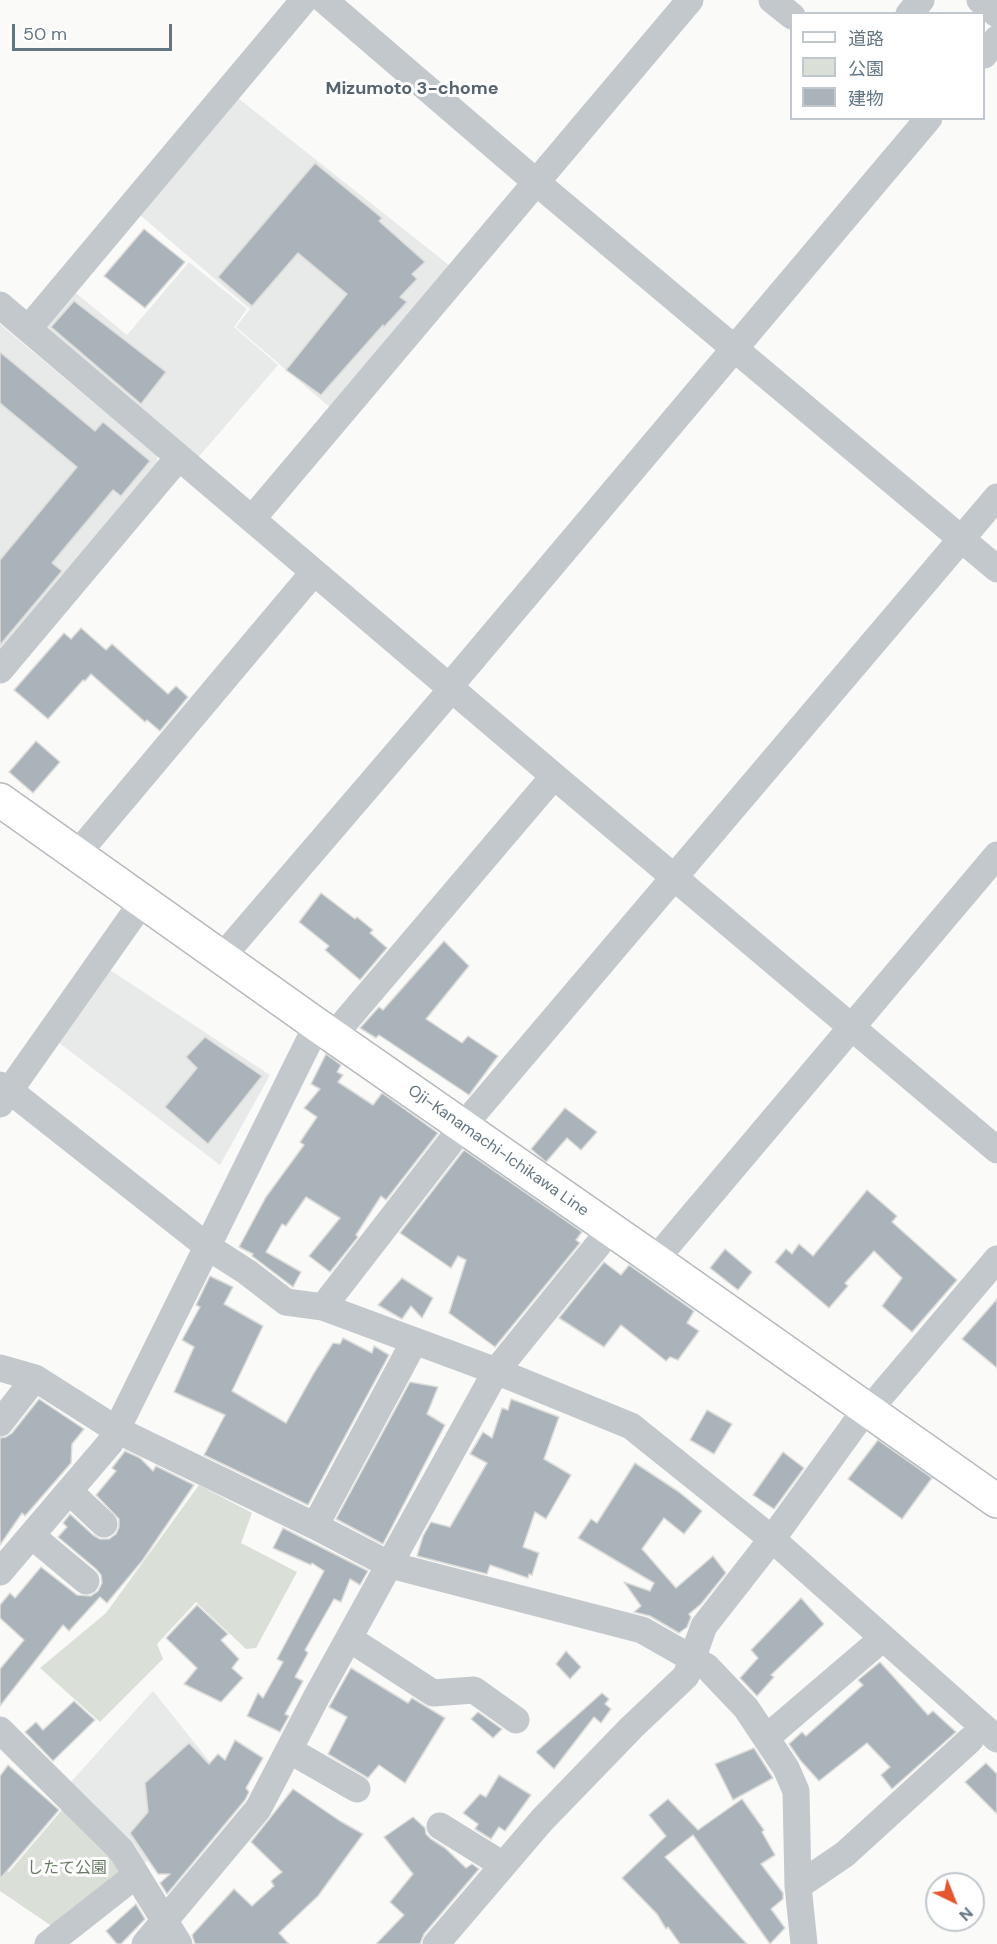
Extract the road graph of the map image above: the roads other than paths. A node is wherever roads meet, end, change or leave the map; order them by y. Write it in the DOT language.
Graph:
graph roads {
  1 [pos="304,0"];
  2 [pos="324,0"];
  3 [pos="690,0"];
  4 [pos="772,0"];
  5 [pos="921,0"];
  6 [pos="980,0"];
  7 [pos="911,12"];
  8 [pos="790,14"];
  9 [pos="997,14"];
  10 [pos="997,39"];
  11 [pos="985,54"];
  12 [pos="927,120"];
  13 [pos="536,182"];
  14 [pos="0,305"];
  15 [pos="28,328"];
  16 [pos="734,349"];
  17 [pos="179,457"];
  18 [pos="997,497"];
  19 [pos="252,519"];
  20 [pos="962,539"];
  21 [pos="997,569"];
  22 [pos="314,572"];
  23 [pos="0,670"];
  24 [pos="449,687"];
  25 [pos="554,776"];
  26 [pos="0,800"];
  27 [pos="76,854"];
  28 [pos="997,855"];
  29 [pos="675,877"];
  30 [pos="143,901"];
  31 [pos="222,957"];
  32 [pos="851,1028"];
  33 [pos="325,1030"];
  34 [pos="3,1093"];
  35 [pos="463,1126"];
  36 [pos="997,1150"];
  37 [pos="611,1229"];
  38 [pos="208,1247"];
  39 [pos="997,1259"];
  40 [pos="655,1260"];
  41 [pos="323,1307"];
  42 [pos="414,1342"];
  43 [pos="0,1368"];
  44 [pos="496,1371"];
  45 [pos="35,1378"];
  46 [pos="867,1410"];
  47 [pos="0,1423"];
  48 [pos="117,1431"];
  49 [pos="69,1491"];
  50 [pos="997,1501"];
  51 [pos="104,1524"];
  52 [pos="315,1526"];
  53 [pos="32,1536"];
  54 [pos="772,1539"];
  55 [pos="4,1559"];
  56 [pos="390,1565"];
  57 [pos="86,1581"];
  58 [pos="882,1638"];
  59 [pos="350,1639"];
  60 [pos="693,1659"];
  61 [pos="516,1720"];
  62 [pos="989,1736"];
  63 [pos="2,1737"];
  64 [pos="766,1738"];
  65 [pos="290,1750"];
  66 [pos="357,1789"];
  67 [pos="440,1826"];
  68 [pos="503,1865"];
  69 [pos="136,1875"];
  70 [pos="798,1886"];
  71 [pos="165,1919"];
  72 [pos="48,1944"];
  73 [pos="144,1944"];
  74 [pos="179,1944"];
  75 [pos="436,1944"];
  76 [pos="804,1944"];
  1 -- 15 [label="street"];
  2 -- 13 [label="street"];
  3 -- 13 [label="street"];
  4 -- 8 [label="street"];
  5 -- 7 [label="street"];
  6 -- 9 [label="street"];
  10 -- 11 [label="street"];
  12 -- 16 [label="street"];
  13 -- 16 [label="street"];
  13 -- 19 [label="street"];
  14 -- 15 [label="street"];
  15 -- 17 [label="street"];
  16 -- 20 [label="street"];
  16 -- 24 [label="street"];
  17 -- 19 [label="street"];
  17 -- 23 [label="street"];
  18 -- 20 [label="street"];
  19 -- 22 [label="street"];
  20 -- 21 [label="street"];
  20 -- 29 [label="street"];
  22 -- 24 [label="street"];
  22 -- 27 [label="street"];
  24 -- 25 [label="street"];
  24 -- 31 [label="street"];
  25 -- 29 [label="street"];
  25 -- 33 [label="street"];
  26 -- 27 [label="main road, Oji-Kanamachi-Ichikawa Line"];
  27 -- 30 [label="main road, Oji-Kanamachi-Ichikawa Line"];
  28 -- 32 [label="street"];
  29 -- 32 [label="street"];
  29 -- 35 [label="street"];
  30 -- 31 [label="main road, Oji-Kanamachi-Ichikawa Line"];
  30 -- 34 [label="street"];
  31 -- 33 [label="main road, Oji-Kanamachi-Ichikawa Line"];
  32 -- 36 [label="street"];
  32 -- 40 [label="street"];
  33 -- 35 [label="main road, Oji-Kanamachi-Ichikawa Line"];
  33 -- 38 [label="street"];
  34 -- 38 [label="street"];
  35 -- 37 [label="main road, Oji-Kanamachi-Ichikawa Line"];
  35 -- 41 [label="street"];
  37 -- 40 [label="main road, Oji-Kanamachi-Ichikawa Line"];
  37 -- 44 [label="street"];
  38 -- 41 [label="street"];
  38 -- 48 [label="street"];
  39 -- 46 [label="street"];
  40 -- 46 [label="main road, Oji-Kanamachi-Ichikawa Line"];
  41 -- 42 [label="street"];
  42 -- 44 [label="street"];
  42 -- 52 [label="street"];
  43 -- 45 [label="street"];
  44 -- 54 [label="street"];
  44 -- 56 [label="street"];
  45 -- 47 [label="street"];
  45 -- 48 [label="street"];
  46 -- 50 [label="main road, Oji-Kanamachi-Ichikawa Line"];
  46 -- 54 [label="street"];
  48 -- 49 [label="street"];
  48 -- 52 [label="street"];
  49 -- 51 [label="street"];
  49 -- 53 [label="street"];
  52 -- 56 [label="street"];
  53 -- 55 [label="street"];
  53 -- 57 [label="street"];
  54 -- 58 [label="street"];
  54 -- 60 [label="street"];
  56 -- 59 [label="street"];
  56 -- 60 [label="street"];
  58 -- 62 [label="street"];
  58 -- 64 [label="street"];
  59 -- 61 [label="street"];
  59 -- 65 [label="street"];
  60 -- 64 [label="street"];
  60 -- 68 [label="street"];
  62 -- 70 [label="street"];
  63 -- 69 [label="street"];
  64 -- 70 [label="street"];
  65 -- 66 [label="street"];
  65 -- 71 [label="street"];
  67 -- 68 [label="street"];
  68 -- 75 [label="street"];
  69 -- 71 [label="street"];
  69 -- 72 [label="street"];
  70 -- 76 [label="street"];
  71 -- 73 [label="street"];
  71 -- 74 [label="street"];
}
